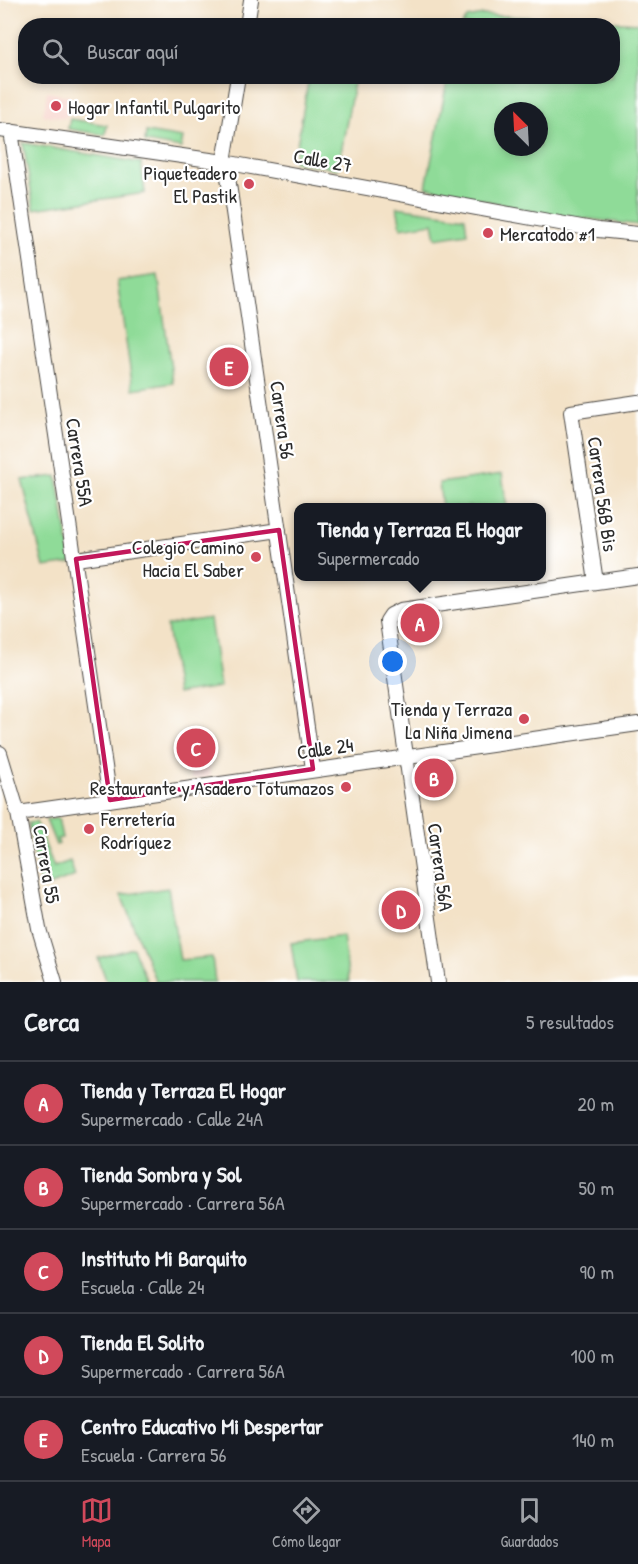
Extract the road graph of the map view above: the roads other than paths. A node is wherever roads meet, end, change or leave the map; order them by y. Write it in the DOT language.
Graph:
graph roads {
  1 [pos="251,0"];
  2 [pos="248,18"];
  3 [pos="237,84"];
  4 [pos="6,130"];
  5 [pos="224,162"];
  6 [pos="638,234"];
  7 [pos="638,402"];
  8 [pos="279,530"];
  9 [pos="75,559"];
  10 [pos="638,576"];
  11 [pos="596,582"];
  12 [pos="638,724"];
  13 [pos="0,753"];
  14 [pos="405,756"];
  15 [pos="313,770"];
  16 [pos="110,800"];
  17 [pos="18,813"];
  18 [pos="55,982"];
  19 [pos="438,982"];
  1 -- 2 [label="street"];
  3 -- 5 [label="street, Carrera 56"];
  4 -- 5 [label="street, Calle 27"];
  4 -- 9 [label="street, Carrera 55A"];
  5 -- 6 [label="street, Calle 27"];
  5 -- 8 [label="street, Carrera 56"];
  7 -- 11 [label="street, Carrera 56B Bis"];
  8 -- 9 [label="street"];
  8 -- 15 [label="street, Carrera 56"];
  9 -- 16 [label="street, Carrera 55A"];
  10 -- 11 [label="street"];
  11 -- 14 [label="street, Carrera 56A"];
  12 -- 14 [label="street, Calle 24"];
  13 -- 17 [label="street, Carrera 55"];
  14 -- 15 [label="street, Calle 24"];
  14 -- 19 [label="street, Carrera 56A"];
  15 -- 16 [label="street, Calle 24"];
  16 -- 17 [label="street, Calle 24"];
  17 -- 18 [label="street, Carrera 55"];
}
